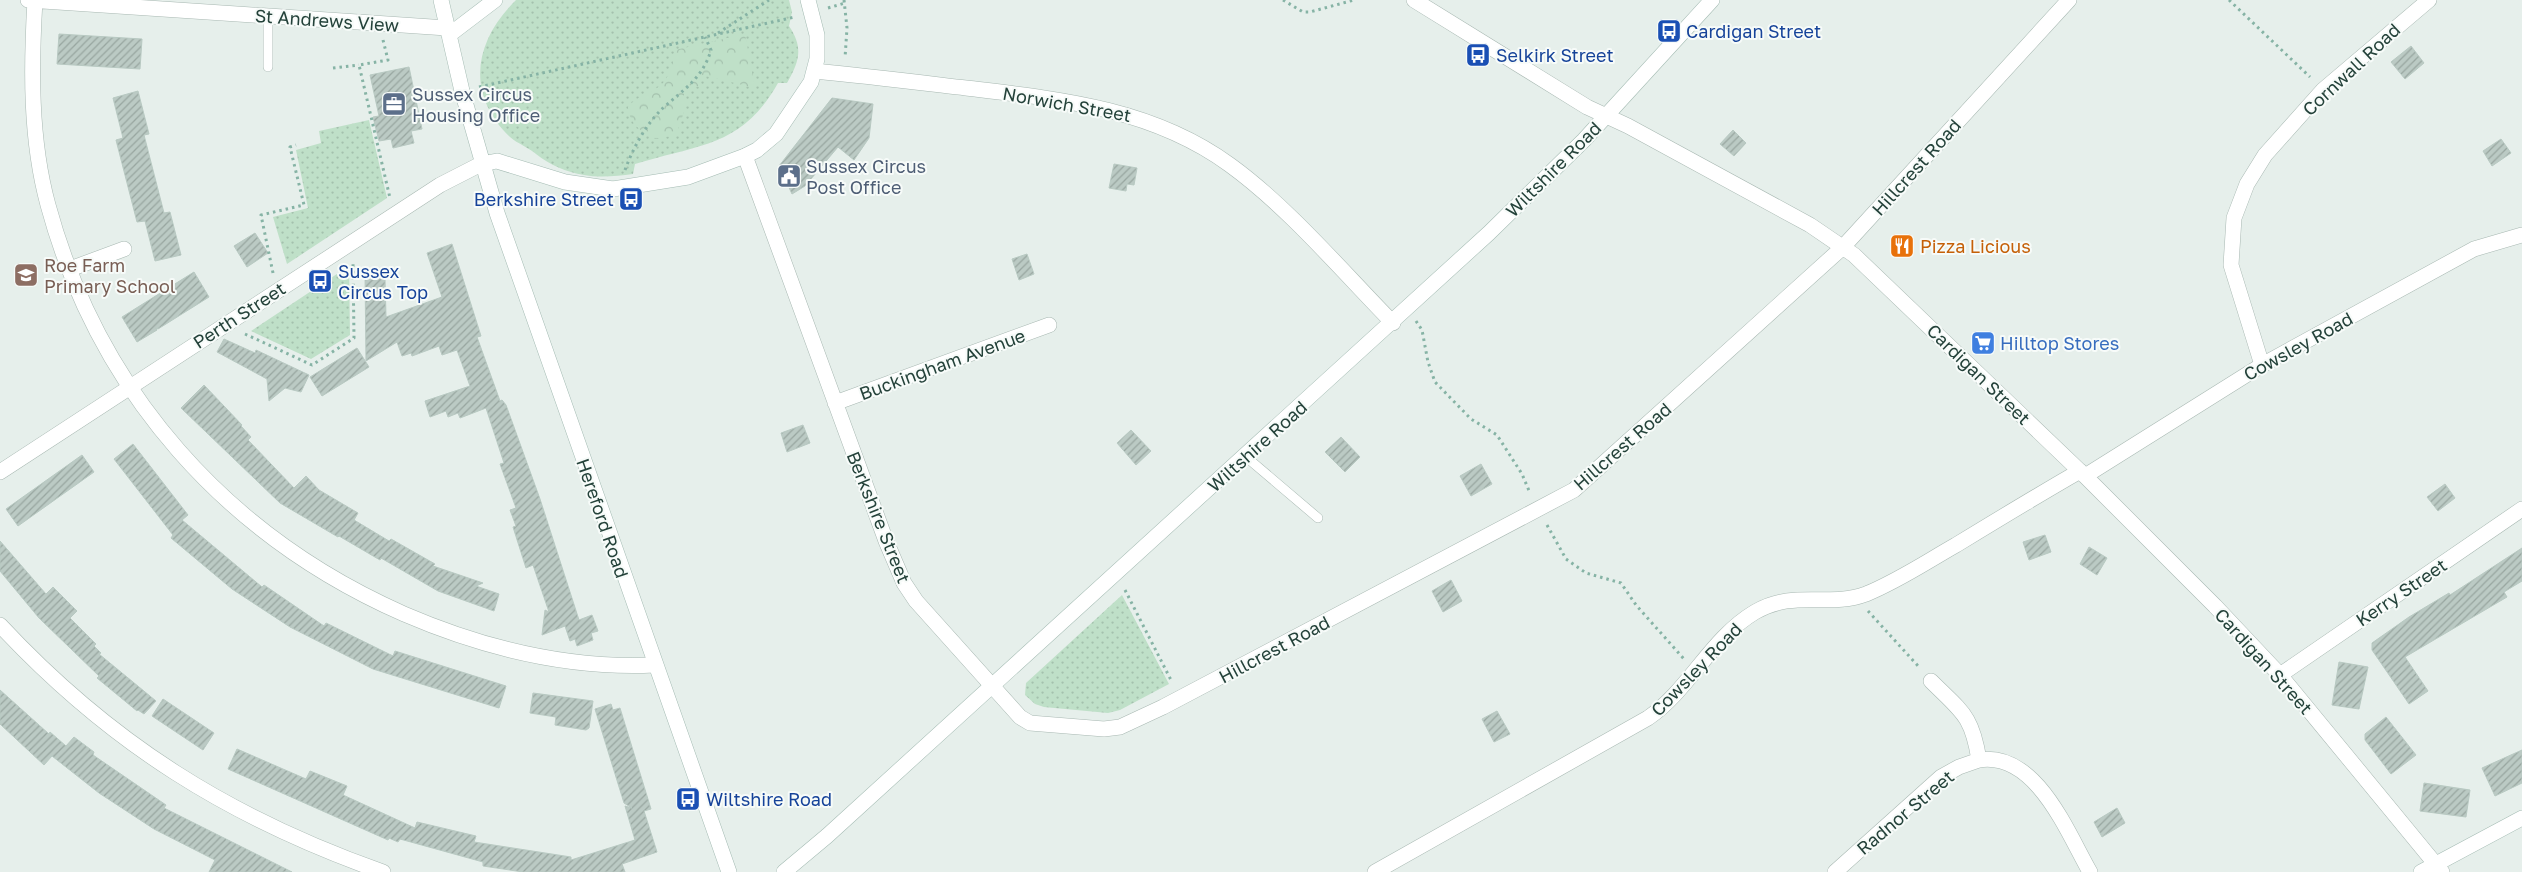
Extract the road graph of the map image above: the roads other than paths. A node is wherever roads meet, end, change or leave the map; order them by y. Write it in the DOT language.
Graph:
graph roads {
  1 [pos="28,0"];
  2 [pos="35,0"];
  3 [pos="441,0"];
  4 [pos="495,0"];
  5 [pos="1414,0"];
  6 [pos="1712,0"];
  7 [pos="2069,0"];
  8 [pos="2429,0"];
  9 [pos="810,6"];
  10 [pos="268,17"];
  11 [pos="448,32"];
  12 [pos="268,67"];
  13 [pos="815,71"];
  14 [pos="1607,116"];
  15 [pos="745,156"];
  16 [pos="481,164"];
  17 [pos="2522,235"];
  18 [pos="1842,247"];
  19 [pos="124,249"];
  20 [pos="70,270"];
  21 [pos="1393,323"];
  22 [pos="1049,325"];
  23 [pos="2262,365"];
  24 [pos="129,386"];
  25 [pos="836,403"];
  26 [pos="1245,456"];
  27 [pos="0,472"];
  28 [pos="2082,474"];
  29 [pos="2522,509"];
  30 [pos="1318,518"];
  31 [pos="0,625"];
  32 [pos="654,665"];
  33 [pos="2280,675"];
  34 [pos="1931,681"];
  35 [pos="991,687"];
  36 [pos="1979,760"];
  37 [pos="2522,818"];
  38 [pos="2439,868"];
  39 [pos="383,872"];
  40 [pos="729,872"];
  41 [pos="784,872"];
  42 [pos="1375,872"];
  43 [pos="1835,872"];
  44 [pos="2090,872"];
  45 [pos="2421,872"];
  1 -- 2 [label="street, St Andrews View"];
  2 -- 10 [label="street, St Andrews View"];
  2 -- 20 [label="street"];
  3 -- 11 [label="street, Hereford Road"];
  4 -- 11 [label="street"];
  5 -- 14 [label="street, Cardigan Street"];
  6 -- 14 [label="street, Wiltshire Road"];
  7 -- 18 [label="street, Hillcrest Road"];
  8 -- 23 [label="street, Cornwall Road"];
  9 -- 13 [label="street"];
  10 -- 11 [label="street, St Andrews View"];
  10 -- 12 [label="lane"];
  11 -- 16 [label="street, Hereford Road"];
  13 -- 15 [label="street"];
  13 -- 21 [label="street, Norwich Street"];
  14 -- 18 [label="street, Cardigan Street"];
  14 -- 21 [label="street, Wiltshire Road"];
  15 -- 16 [label="street"];
  15 -- 25 [label="street, Berkshire Street"];
  16 -- 24 [label="street, Perth Street"];
  16 -- 32 [label="street, Hereford Road"];
  17 -- 23 [label="street, Cowsley Road"];
  18 -- 28 [label="street, Cardigan Street"];
  18 -- 35 [label="street, Hillcrest Road"];
  19 -- 20 [label="street"];
  20 -- 24 [label="street"];
  21 -- 26 [label="street, Wiltshire Road"];
  22 -- 25 [label="street, Buckingham Avenue"];
  23 -- 28 [label="street, Cowsley Road"];
  24 -- 27 [label="street, Perth Street"];
  24 -- 32 [label="street"];
  25 -- 35 [label="street, Berkshire Street"];
  26 -- 30 [label="lane"];
  26 -- 35 [label="street, Wiltshire Road"];
  28 -- 33 [label="street, Cardigan Street"];
  28 -- 42 [label="street, Cowsley Road"];
  29 -- 33 [label="street, Kerry Street"];
  31 -- 39 [label="street"];
  32 -- 40 [label="street, Hereford Road"];
  33 -- 38 [label="street, Cardigan Street"];
  34 -- 36 [label="street"];
  35 -- 41 [label="street, Wiltshire Road"];
  36 -- 43 [label="street, Radnor Street"];
  36 -- 44 [label="street"];
  37 -- 38 [label="street"];
  38 -- 45 [label="street"];
}
